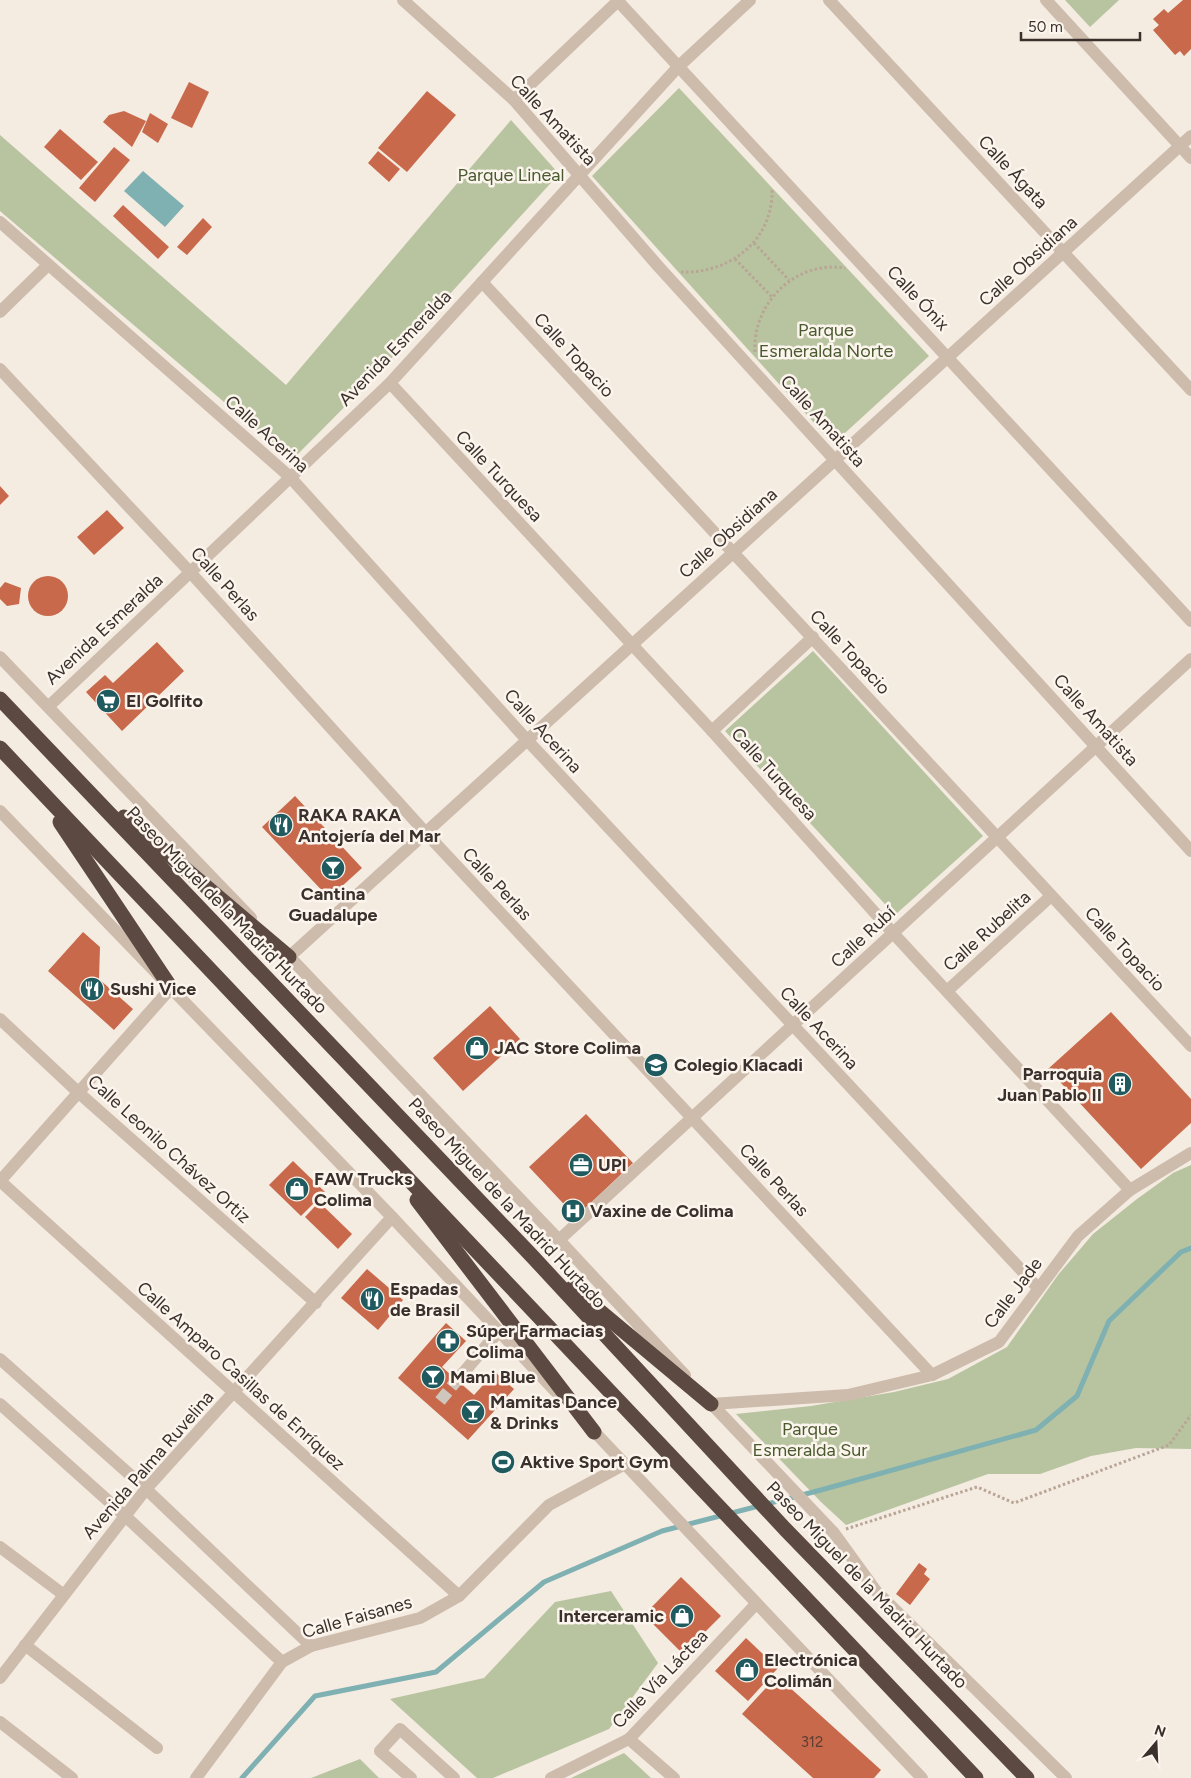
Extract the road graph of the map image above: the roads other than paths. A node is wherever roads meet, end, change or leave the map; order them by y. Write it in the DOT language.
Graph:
graph roads {
  1 [pos="403,0"];
  2 [pos="750,0"];
  3 [pos="829,0"];
  4 [pos="1046,0"];
  5 [pos="618,1"];
  6 [pos="678,67"];
  7 [pos="514,100"];
  8 [pos="1191,136"];
  9 [pos="1180,146"];
  10 [pos="1191,158"];
  11 [pos="580,174"];
  12 [pos="0,222"];
  13 [pos="1063,252"];
  14 [pos="48,265"];
  15 [pos="482,282"];
  16 [pos="0,312"];
  17 [pos="948,357"];
  18 [pos="0,369"];
  19 [pos="390,383"];
  20 [pos="1191,390"];
  21 [pos="835,460"];
  22 [pos="290,477"];
  23 [pos="734,551"];
  24 [pos="190,572"];
  25 [pos="1191,621"];
  26 [pos="813,638"];
  27 [pos="631,645"];
  28 [pos="0,656"];
  29 [pos="1191,659"];
  30 [pos="0,699"];
  31 [pos="49,706"];
  32 [pos="712,731"];
  33 [pos="527,740"];
  34 [pos="1096,746"];
  35 [pos="0,748"];
  36 [pos="62,764"];
  37 [pos="37,787"];
  38 [pos="0,811"];
  39 [pos="425,832"];
  40 [pos="997,837"];
  41 [pos="1191,851"];
  42 [pos="1051,896"];
  43 [pos="893,933"];
  44 [pos="289,956"];
  45 [pos="171,988"];
  46 [pos="947,991"];
  47 [pos="0,1019"];
  48 [pos="793,1025"];
  49 [pos="1191,1046"];
  50 [pos="79,1093"];
  51 [pos="692,1118"];
  52 [pos="379,1148"];
  53 [pos="1191,1153"];
  54 [pos="0,1181"];
  55 [pos="1130,1190"];
  56 [pos="392,1218"];
  57 [pos="560,1240"];
  58 [pos="531,1255"];
  59 [pos="1038,1288"];
  60 [pos="316,1303"];
  61 [pos="498,1331"];
  62 [pos="0,1359"];
  63 [pos="932,1375"];
  64 [pos="458,1379"];
  65 [pos="233,1393"];
  66 [pos="0,1404"];
  67 [pos="711,1404"];
  68 [pos="594,1432"];
  69 [pos="624,1464"];
  70 [pos="146,1489"];
  71 [pos="124,1515"];
  72 [pos="0,1548"];
  73 [pos="64,1595"];
  74 [pos="459,1596"];
  75 [pos="756,1604"];
  76 [pos="25,1645"];
  77 [pos="311,1646"];
  78 [pos="282,1662"];
  79 [pos="0,1678"];
  80 [pos="0,1722"];
  81 [pos="630,1739"];
  82 [pos="157,1748"];
  83 [pos="1046,1757"];
  84 [pos="974,1776"];
  85 [pos="72,1778"];
  86 [pos="196,1778"];
  87 [pos="411,1778"];
  88 [pos="454,1778"];
  89 [pos="551,1778"];
  90 [pos="674,1778"];
  91 [pos="922,1778"];
  92 [pos="1027,1778"];
  93 [pos="1060,1778"];
  94 [pos="1066,1778"];
  1 -- 7 [label="street, Calle Amatista"];
  2 -- 6 [label="street, Avenida Esmeralda"];
  3 -- 13 [label="street, Calle Ágata"];
  4 -- 9 [label="street"];
  5 -- 6 [label="street, Calle Ónix"];
  5 -- 7 [label="street"];
  6 -- 11 [label="street, Avenida Esmeralda"];
  6 -- 17 [label="street, Calle Ónix"];
  7 -- 11 [label="street, Calle Amatista"];
  8 -- 9 [label="street, Calle Obsidiana"];
  9 -- 10 [label="street"];
  9 -- 13 [label="street, Calle Obsidiana"];
  11 -- 15 [label="street, Avenida Esmeralda"];
  11 -- 21 [label="street, Calle Amatista"];
  12 -- 14 [label="street, Calle Acerina"];
  13 -- 17 [label="street, Calle Obsidiana"];
  13 -- 20 [label="street, Calle Ágata"];
  14 -- 16 [label="street"];
  14 -- 22 [label="street, Calle Acerina"];
  15 -- 19 [label="street, Avenida Esmeralda"];
  15 -- 23 [label="street, Calle Topacio"];
  17 -- 21 [label="street, Calle Obsidiana"];
  17 -- 25 [label="street, Calle Ónix"];
  18 -- 24 [label="street, Calle Perlas"];
  19 -- 22 [label="street, Avenida Esmeralda"];
  19 -- 27 [label="street, Calle Turquesa"];
  21 -- 23 [label="street, Calle Obsidiana"];
  21 -- 34 [label="street, Calle Amatista"];
  22 -- 24 [label="street, Avenida Esmeralda"];
  22 -- 33 [label="street, Calle Acerina"];
  23 -- 26 [label="street, Calle Topacio"];
  23 -- 27 [label="street, Calle Obsidiana"];
  24 -- 31 [label="street, Avenida Esmeralda"];
  24 -- 39 [label="street, Calle Perlas"];
  26 -- 32 [label="street"];
  26 -- 40 [label="street, Calle Topacio"];
  27 -- 32 [label="street, Calle Turquesa"];
  27 -- 33 [label="street, Calle Obsidiana"];
  28 -- 31 [label="street"];
  29 -- 34 [label="street, Calle Rubí"];
  30 -- 36 [label="highway, Paseo Miguel de la Madrid Hurtado"];
  31 -- 44 [label="street"];
  32 -- 43 [label="street, Calle Turquesa"];
  33 -- 39 [label="street, Calle Obsidiana"];
  33 -- 48 [label="street, Calle Acerina"];
  34 -- 40 [label="street, Calle Rubí"];
  34 -- 41 [label="street, Calle Amatista"];
  35 -- 37 [label="highway"];
  36 -- 44 [label="highway"];
  36 -- 58 [label="highway, Paseo Miguel de la Madrid Hurtado"];
  37 -- 45 [label="highway"];
  37 -- 52 [label="highway"];
  38 -- 45 [label="street"];
  39 -- 44 [label="street, Calle Obsidiana"];
  39 -- 51 [label="street, Calle Perlas"];
  40 -- 42 [label="street, Calle Topacio"];
  40 -- 43 [label="street, Calle Rubí"];
  42 -- 46 [label="street, Calle Rubelita"];
  42 -- 49 [label="street, Calle Topacio"];
  43 -- 46 [label="street, Calle Turquesa"];
  43 -- 48 [label="street, Calle Rubí"];
  44 -- 57 [label="street"];
  45 -- 50 [label="street"];
  45 -- 56 [label="street"];
  46 -- 55 [label="street, Calle Turquesa"];
  47 -- 50 [label="street, Calle Leonilo Chávez Ortiz"];
  48 -- 51 [label="street, Calle Rubí"];
  48 -- 59 [label="street, Calle Acerina"];
  50 -- 54 [label="street"];
  50 -- 60 [label="street, Calle Leonilo Chávez Ortiz"];
  51 -- 57 [label="street, Calle Rubí"];
  51 -- 63 [label="street, Calle Perlas"];
  52 -- 68 [label="highway"];
  52 -- 84 [label="highway"];
  53 -- 55 [label="street, Calle Jade"];
  54 -- 65 [label="street, Calle Amparo Casillas de Enríquez"];
  55 -- 59 [label="street, Calle Jade"];
  56 -- 60 [label="street, Avenida Palma Ruvelina"];
  56 -- 61 [label="street"];
  57 -- 67 [label="street"];
  58 -- 67 [label="highway"];
  58 -- 92 [label="highway, Paseo Miguel de la Madrid Hurtado"];
  59 -- 63 [label="street, Calle Jade"];
  60 -- 65 [label="street, Avenida Palma Ruvelina"];
  61 -- 64 [label="street"];
  61 -- 68 [label="street"];
  62 -- 70 [label="street"];
  63 -- 67 [label="street, Calle Jade"];
  65 -- 70 [label="street, Avenida Palma Ruvelina"];
  65 -- 74 [label="street, Calle Amparo Casillas de Enríquez"];
  66 -- 71 [label="street"];
  67 -- 83 [label="street"];
  68 -- 69 [label="street"];
  69 -- 74 [label="street, Calle Faisanes"];
  69 -- 75 [label="street"];
  70 -- 71 [label="street, Avenida Palma Ruvelina"];
  70 -- 77 [label="street"];
  71 -- 73 [label="street, Avenida Palma Ruvelina"];
  71 -- 78 [label="street"];
  72 -- 73 [label="street"];
  73 -- 76 [label="street, Avenida Palma Ruvelina"];
  74 -- 77 [label="street, Calle Faisanes"];
  75 -- 81 [label="street, Calle Vía Láctea"];
  75 -- 91 [label="street"];
  76 -- 79 [label="street, Avenida Palma Ruvelina"];
  76 -- 82 [label="street"];
  77 -- 78 [label="street, Calle Faisanes"];
  78 -- 86 [label="street, Calle Faisanes"];
  80 -- 85 [label="street"];
  81 -- 89 [label="street, Calle Vía Láctea"];
  81 -- 90 [label="street"];
  83 -- 93 [label="street"];
  83 -- 94 [label="street"];
  87 -- 88 [label="street"];
}
